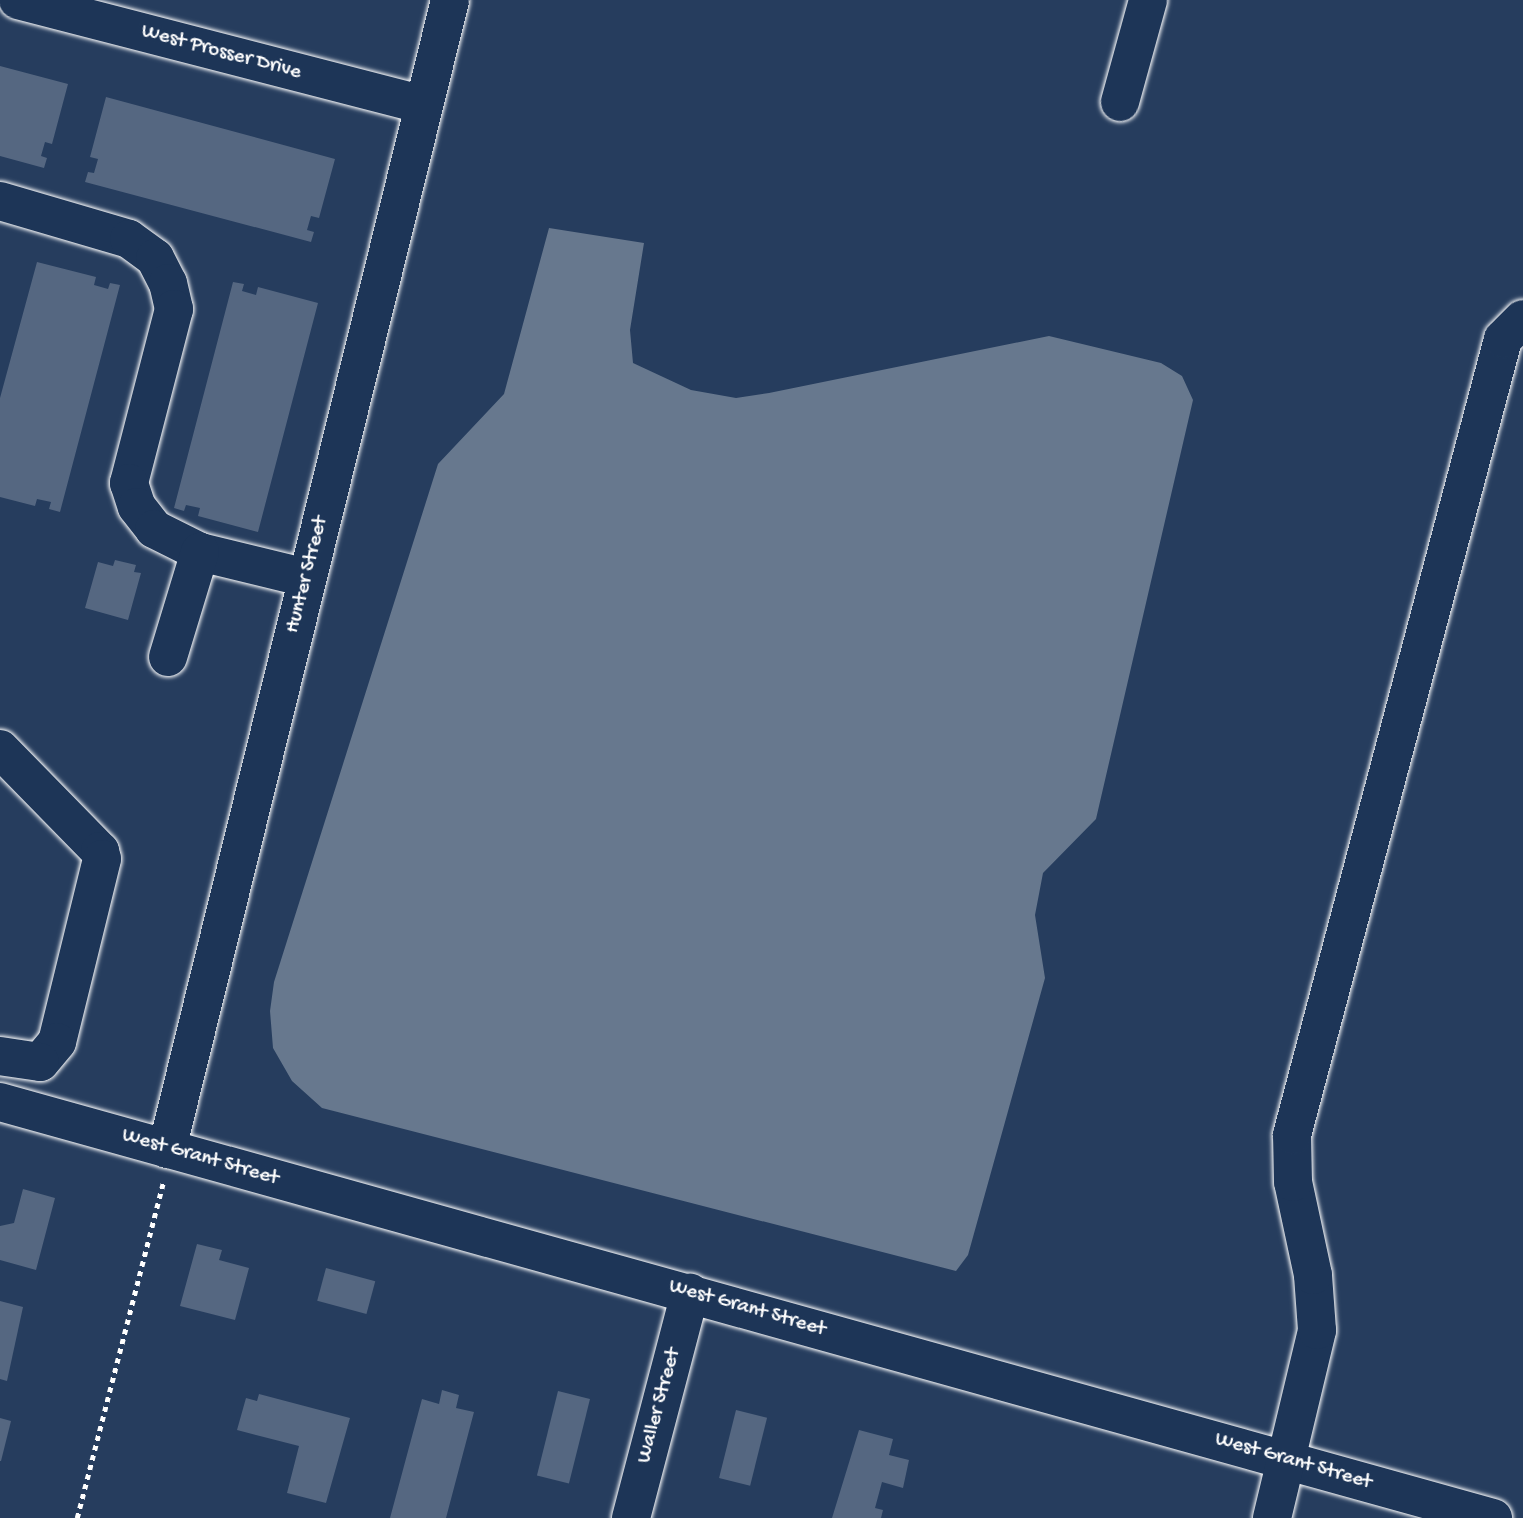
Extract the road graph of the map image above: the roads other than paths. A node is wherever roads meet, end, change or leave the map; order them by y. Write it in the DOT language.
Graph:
graph roads {
  1 [pos="18,0"];
  2 [pos="450,0"];
  3 [pos="1148,0"];
  4 [pos="1121,102"];
  5 [pos="424,105"];
  6 [pos="0,201"];
  7 [pos="1523,320"];
  8 [pos="201,552"];
  9 [pos="307,578"];
  10 [pos="168,657"];
  11 [pos="0,749"];
  12 [pos="0,1056"];
  13 [pos="0,1102"];
  14 [pos="166,1162"];
  15 [pos="690,1293"];
  16 [pos="1287,1460"];
  17 [pos="631,1518"];
  18 [pos="1272,1518"];
  19 [pos="1493,1518"];
  1 -- 5 [label="street, West Prosser Drive"];
  2 -- 5 [label="street, Hunter Street"];
  3 -- 4 [label="street"];
  5 -- 9 [label="street, Hunter Street"];
  6 -- 8 [label="street"];
  7 -- 16 [label="street"];
  8 -- 9 [label="street"];
  8 -- 10 [label="street"];
  9 -- 14 [label="street, Hunter Street"];
  11 -- 12 [label="street"];
  13 -- 14 [label="street, West Grant Street"];
  14 -- 15 [label="street, West Grant Street"];
  15 -- 16 [label="street, West Grant Street"];
  15 -- 17 [label="street, Waller Street"];
  16 -- 18 [label="street"];
  16 -- 19 [label="street, West Grant Street"];
}
